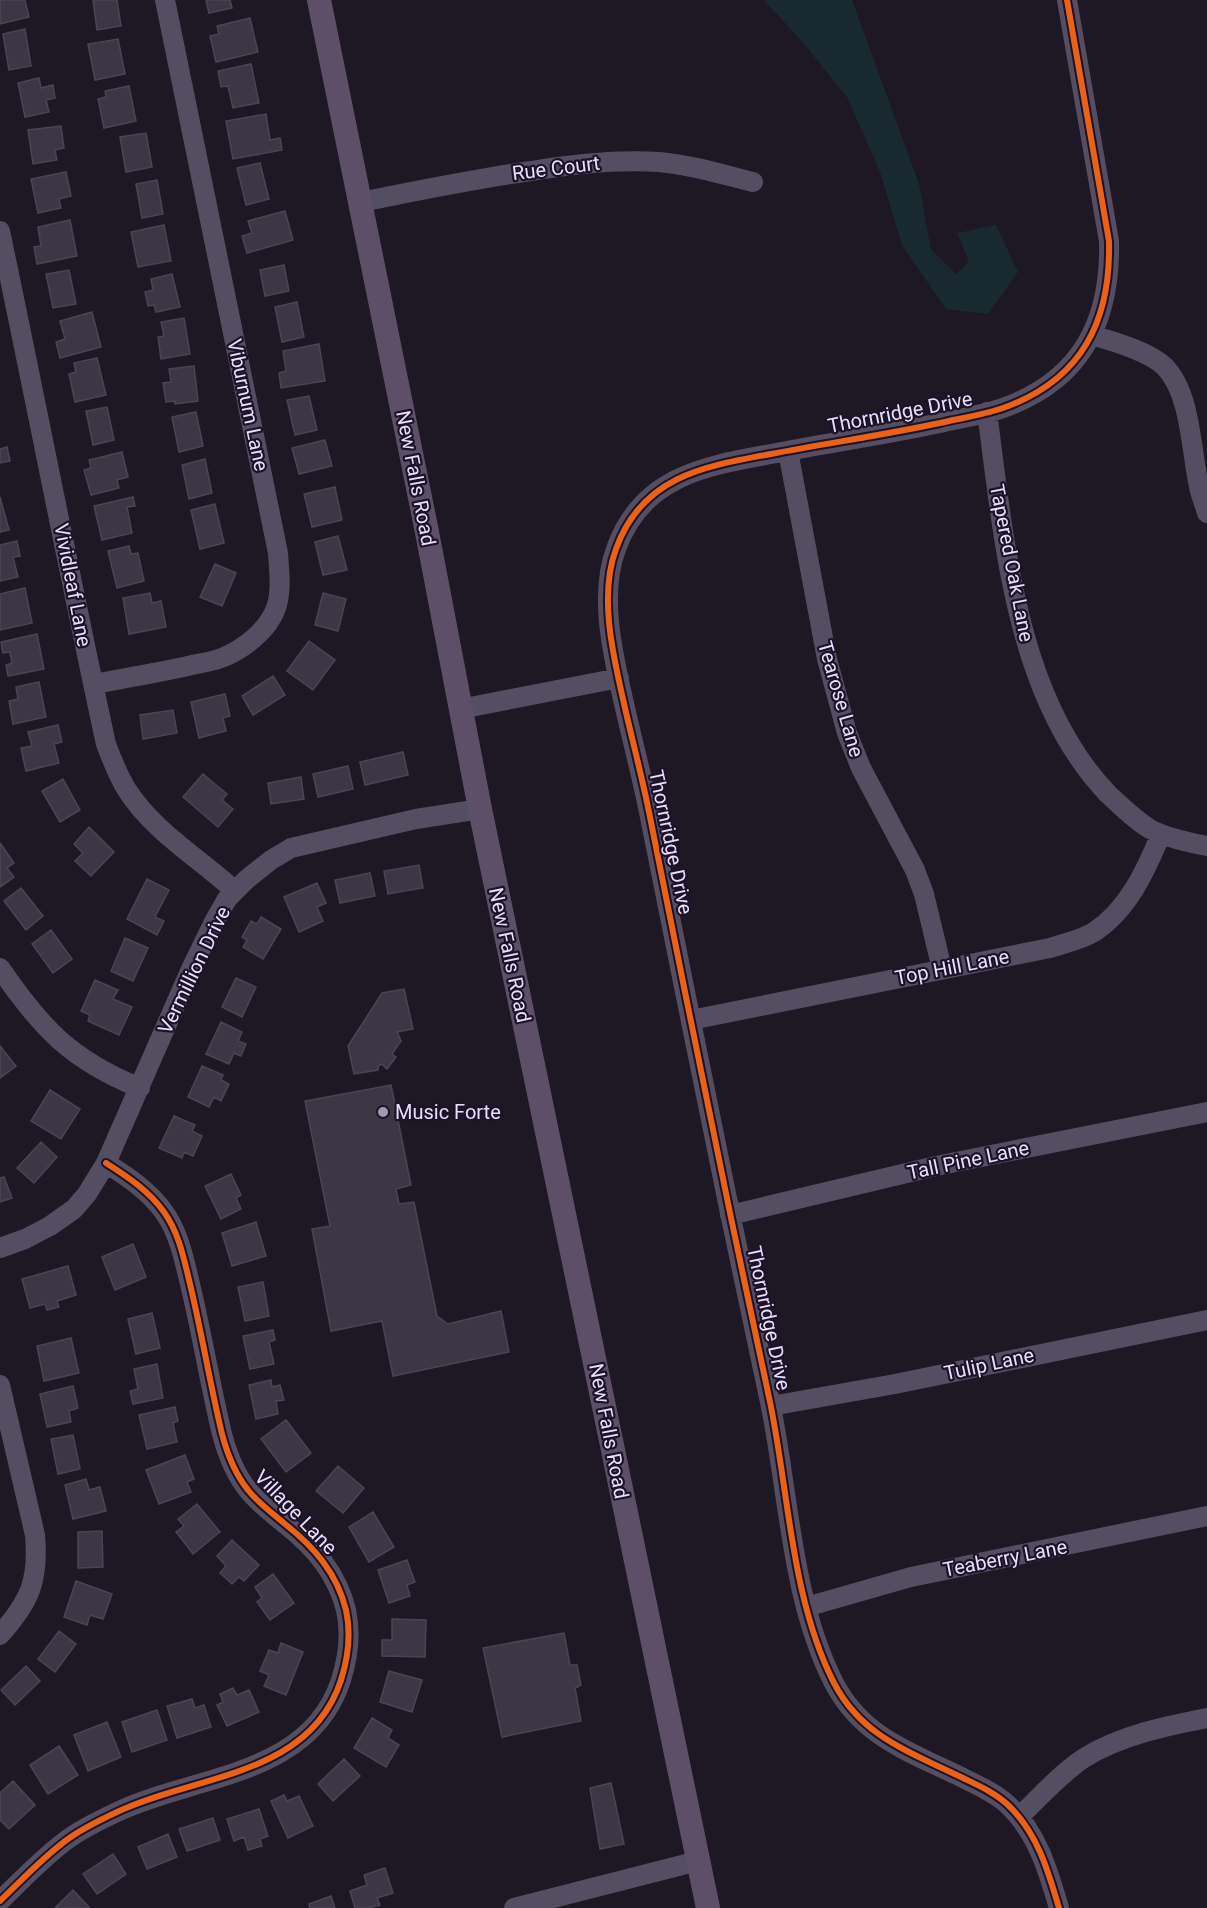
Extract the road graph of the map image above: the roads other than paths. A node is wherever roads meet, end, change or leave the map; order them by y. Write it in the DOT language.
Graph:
graph roads {
  1 [pos="165,0"];
  2 [pos="319,0"];
  3 [pos="1067,0"];
  4 [pos="753,182"];
  5 [pos="360,202"];
  6 [pos="0,231"];
  7 [pos="1092,335"];
  8 [pos="987,412"];
  9 [pos="788,451"];
  10 [pos="1207,513"];
  11 [pos="619,678"];
  12 [pos="93,684"];
  13 [pos="460,709"];
  14 [pos="480,809"];
  15 [pos="1161,834"];
  16 [pos="1207,846"];
  17 [pos="234,891"];
  18 [pos="0,968"];
  19 [pos="942,969"];
  20 [pos="691,1020"];
  21 [pos="140,1088"];
  22 [pos="1207,1112"];
  23 [pos="106,1164"];
  24 [pos="730,1215"];
  25 [pos="0,1248"];
  26 [pos="1207,1320"];
  27 [pos="0,1385"];
  28 [pos="771,1406"];
  29 [pos="1207,1516"];
  30 [pos="806,1607"];
  31 [pos="0,1635"];
  32 [pos="1207,1718"];
  33 [pos="1019,1817"];
  34 [pos="698,1861"];
  35 [pos="0,1901"];
  36 [pos="514,1908"];
  37 [pos="708,1908"];
  38 [pos="1059,1908"];
  1 -- 12 [label="street, Viburnum Lane"];
  2 -- 5 [label="main road, New Falls Road"];
  3 -- 7 [label="street, Thornridge Drive"];
  4 -- 5 [label="street, Rue Court"];
  5 -- 13 [label="main road, New Falls Road"];
  6 -- 12 [label="street, Vividleaf Lane"];
  7 -- 8 [label="street, Thornridge Drive"];
  7 -- 10 [label="street"];
  8 -- 9 [label="street, Thornridge Drive"];
  8 -- 15 [label="street, Tapered Oak Lane"];
  9 -- 11 [label="street, Thornridge Drive"];
  9 -- 19 [label="street, Tearose Lane"];
  11 -- 13 [label="street"];
  11 -- 20 [label="street, Thornridge Drive"];
  12 -- 17 [label="street, Vividleaf Lane"];
  13 -- 14 [label="main road, New Falls Road"];
  14 -- 17 [label="street, Vermillion Drive"];
  14 -- 34 [label="main road, New Falls Road"];
  15 -- 16 [label="street, Tapered Oak Lane"];
  15 -- 19 [label="street, Top Hill Lane"];
  17 -- 21 [label="street, Vermillion Drive"];
  18 -- 21 [label="street"];
  19 -- 20 [label="street, Top Hill Lane"];
  20 -- 24 [label="street, Thornridge Drive"];
  21 -- 23 [label="street, Vermillion Drive"];
  22 -- 24 [label="street, Tall Pine Lane"];
  23 -- 25 [label="street, Vermillion Drive"];
  23 -- 35 [label="street, Village Lane"];
  24 -- 28 [label="street, Thornridge Drive"];
  26 -- 28 [label="street, Tulip Lane"];
  27 -- 31 [label="street"];
  28 -- 30 [label="street, Thornridge Drive"];
  29 -- 30 [label="street, Teaberry Lane"];
  30 -- 33 [label="street, Thornridge Drive"];
  32 -- 33 [label="street"];
  33 -- 38 [label="street, Thornridge Drive"];
  34 -- 36 [label="street"];
  34 -- 37 [label="main road, New Falls Road"];
}
